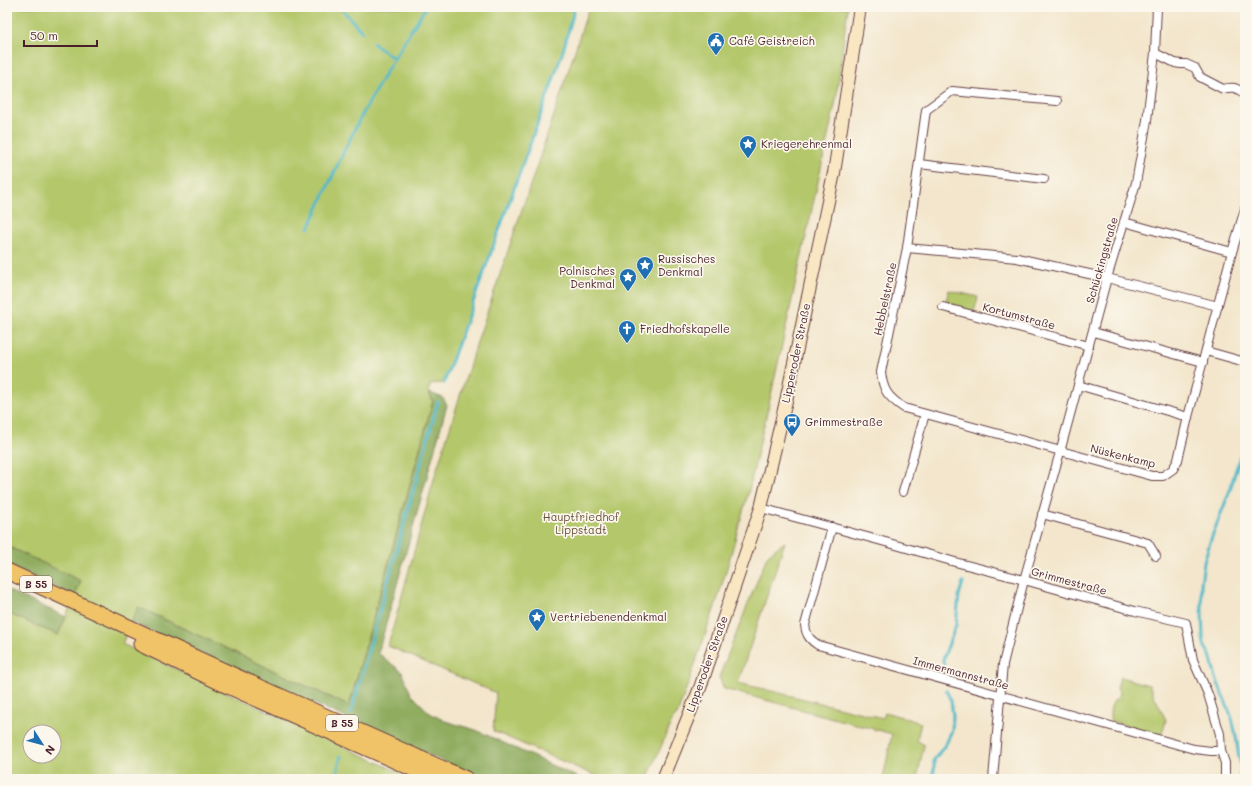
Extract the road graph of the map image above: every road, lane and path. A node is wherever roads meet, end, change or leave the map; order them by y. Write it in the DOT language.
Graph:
graph roads {
  1 [pos="860,7"];
  2 [pos="1158,7"];
  3 [pos="1155,53"];
  4 [pos="1245,94"];
  5 [pos="1057,101"];
  6 [pos="919,164"];
  7 [pos="1044,179"];
  8 [pos="1245,209"];
  9 [pos="1124,222"];
  10 [pos="907,248"];
  11 [pos="1232,252"];
  12 [pos="1107,278"];
  13 [pos="1218,306"];
  14 [pos="943,307"];
  15 [pos="1093,332"];
  16 [pos="1088,346"];
  17 [pos="1206,351"];
  18 [pos="1203,362"];
  19 [pos="1245,362"];
  20 [pos="1078,385"];
  21 [pos="925,414"];
  22 [pos="1188,417"];
  23 [pos="1060,452"];
  24 [pos="903,492"];
  25 [pos="760,508"];
  26 [pos="1042,514"];
  27 [pos="832,527"];
  28 [pos="1156,556"];
  29 [pos="7,571"];
  30 [pos="1024,580"];
  31 [pos="7,582"];
  32 [pos="63,602"];
  33 [pos="999,694"];
  34 [pos="1221,751"];
  35 [pos="442,775"];
  36 [pos="466,779"];
  37 [pos="663,779"];
  38 [pos="992,779"];
  39 [pos="1225,779"];
  1 -- 25 [label="main road, Lipperoder Straße"];
  2 -- 3 [label="street, Schückingstraße"];
  3 -- 4 [label="street"];
  3 -- 9 [label="street, Schückingstraße"];
  5 -- 6 [label="street, Hebbelstraße"];
  6 -- 7 [label="street"];
  6 -- 10 [label="street, Hebbelstraße"];
  8 -- 11 [label="street, Nüskenkamp"];
  9 -- 11 [label="street"];
  9 -- 12 [label="street, Schückingstraße"];
  10 -- 12 [label="street"];
  10 -- 21 [label="street, Hebbelstraße"];
  11 -- 13 [label="street, Nüskenkamp"];
  12 -- 13 [label="street"];
  12 -- 15 [label="street, Schückingstraße"];
  13 -- 17 [label="street, Nüskenkamp"];
  14 -- 16 [label="street, Kortumstraße"];
  15 -- 16 [label="street, Schückingstraße"];
  15 -- 18 [label="street"];
  16 -- 20 [label="street, Schückingstraße"];
  17 -- 18 [label="street, Nüskenkamp"];
  17 -- 19 [label="street"];
  18 -- 22 [label="street, Nüskenkamp"];
  20 -- 22 [label="street"];
  20 -- 23 [label="street, Schückingstraße"];
  21 -- 23 [label="street, Hebbelstraße"];
  21 -- 24 [label="street"];
  22 -- 23 [label="street, Nüskenkamp"];
  23 -- 26 [label="street, Schückingstraße"];
  25 -- 27 [label="street, Grimmestraße"];
  25 -- 37 [label="main road, Lipperoder Straße"];
  26 -- 28 [label="street"];
  26 -- 30 [label="street, Schückingstraße"];
  27 -- 30 [label="street, Grimmestraße"];
  27 -- 33 [label="street, Immermannstraße"];
  29 -- 32 [label="highway, B 55"];
  30 -- 33 [label="street, Schückingstraße"];
  30 -- 34 [label="street, Grimmestraße"];
  31 -- 32 [label="highway, B 55"];
  32 -- 35 [label="highway, B 55"];
  33 -- 34 [label="street, Immermannstraße"];
  33 -- 38 [label="street, Schückingstraße"];
  34 -- 39 [label="street"];
  35 -- 36 [label="highway, B 55"];
}
